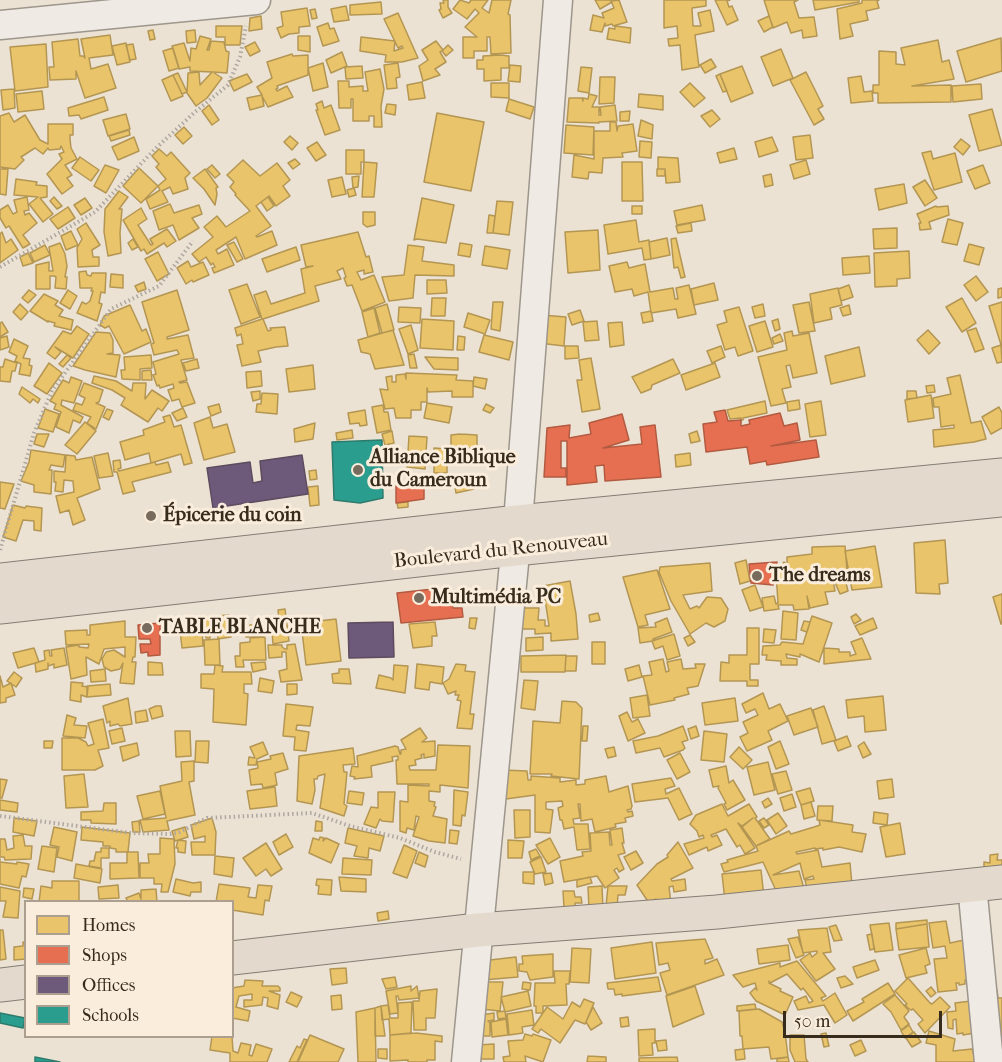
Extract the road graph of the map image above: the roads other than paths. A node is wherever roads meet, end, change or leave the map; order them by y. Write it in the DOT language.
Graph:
graph roads {
  1 [pos="256,0"];
  2 [pos="558,0"];
  3 [pos="250,1"];
  4 [pos="0,25"];
  5 [pos="1002,475"];
  6 [pos="1002,500"];
  7 [pos="517,536"];
  8 [pos="0,580"];
  9 [pos="0,607"];
  10 [pos="987,884"];
  11 [pos="478,930"];
  12 [pos="234,958"];
  13 [pos="24,982"];
  14 [pos="0,985"];
  15 [pos="466,1062"];
  16 [pos="989,1062"];
  1 -- 3 [label="street"];
  2 -- 7 [label="street"];
  3 -- 4 [label="street"];
  5 -- 7 [label="main road, Boulevard du Renouveau"];
  6 -- 7 [label="main road, Boulevard du Renouveau"];
  7 -- 8 [label="main road, Boulevard du Renouveau"];
  7 -- 9 [label="main road, Boulevard du Renouveau"];
  7 -- 11 [label="street"];
  10 -- 11 [label="main road"];
  10 -- 16 [label="street"];
  11 -- 12 [label="main road"];
  11 -- 15 [label="street"];
  13 -- 14 [label="main road"];
}
